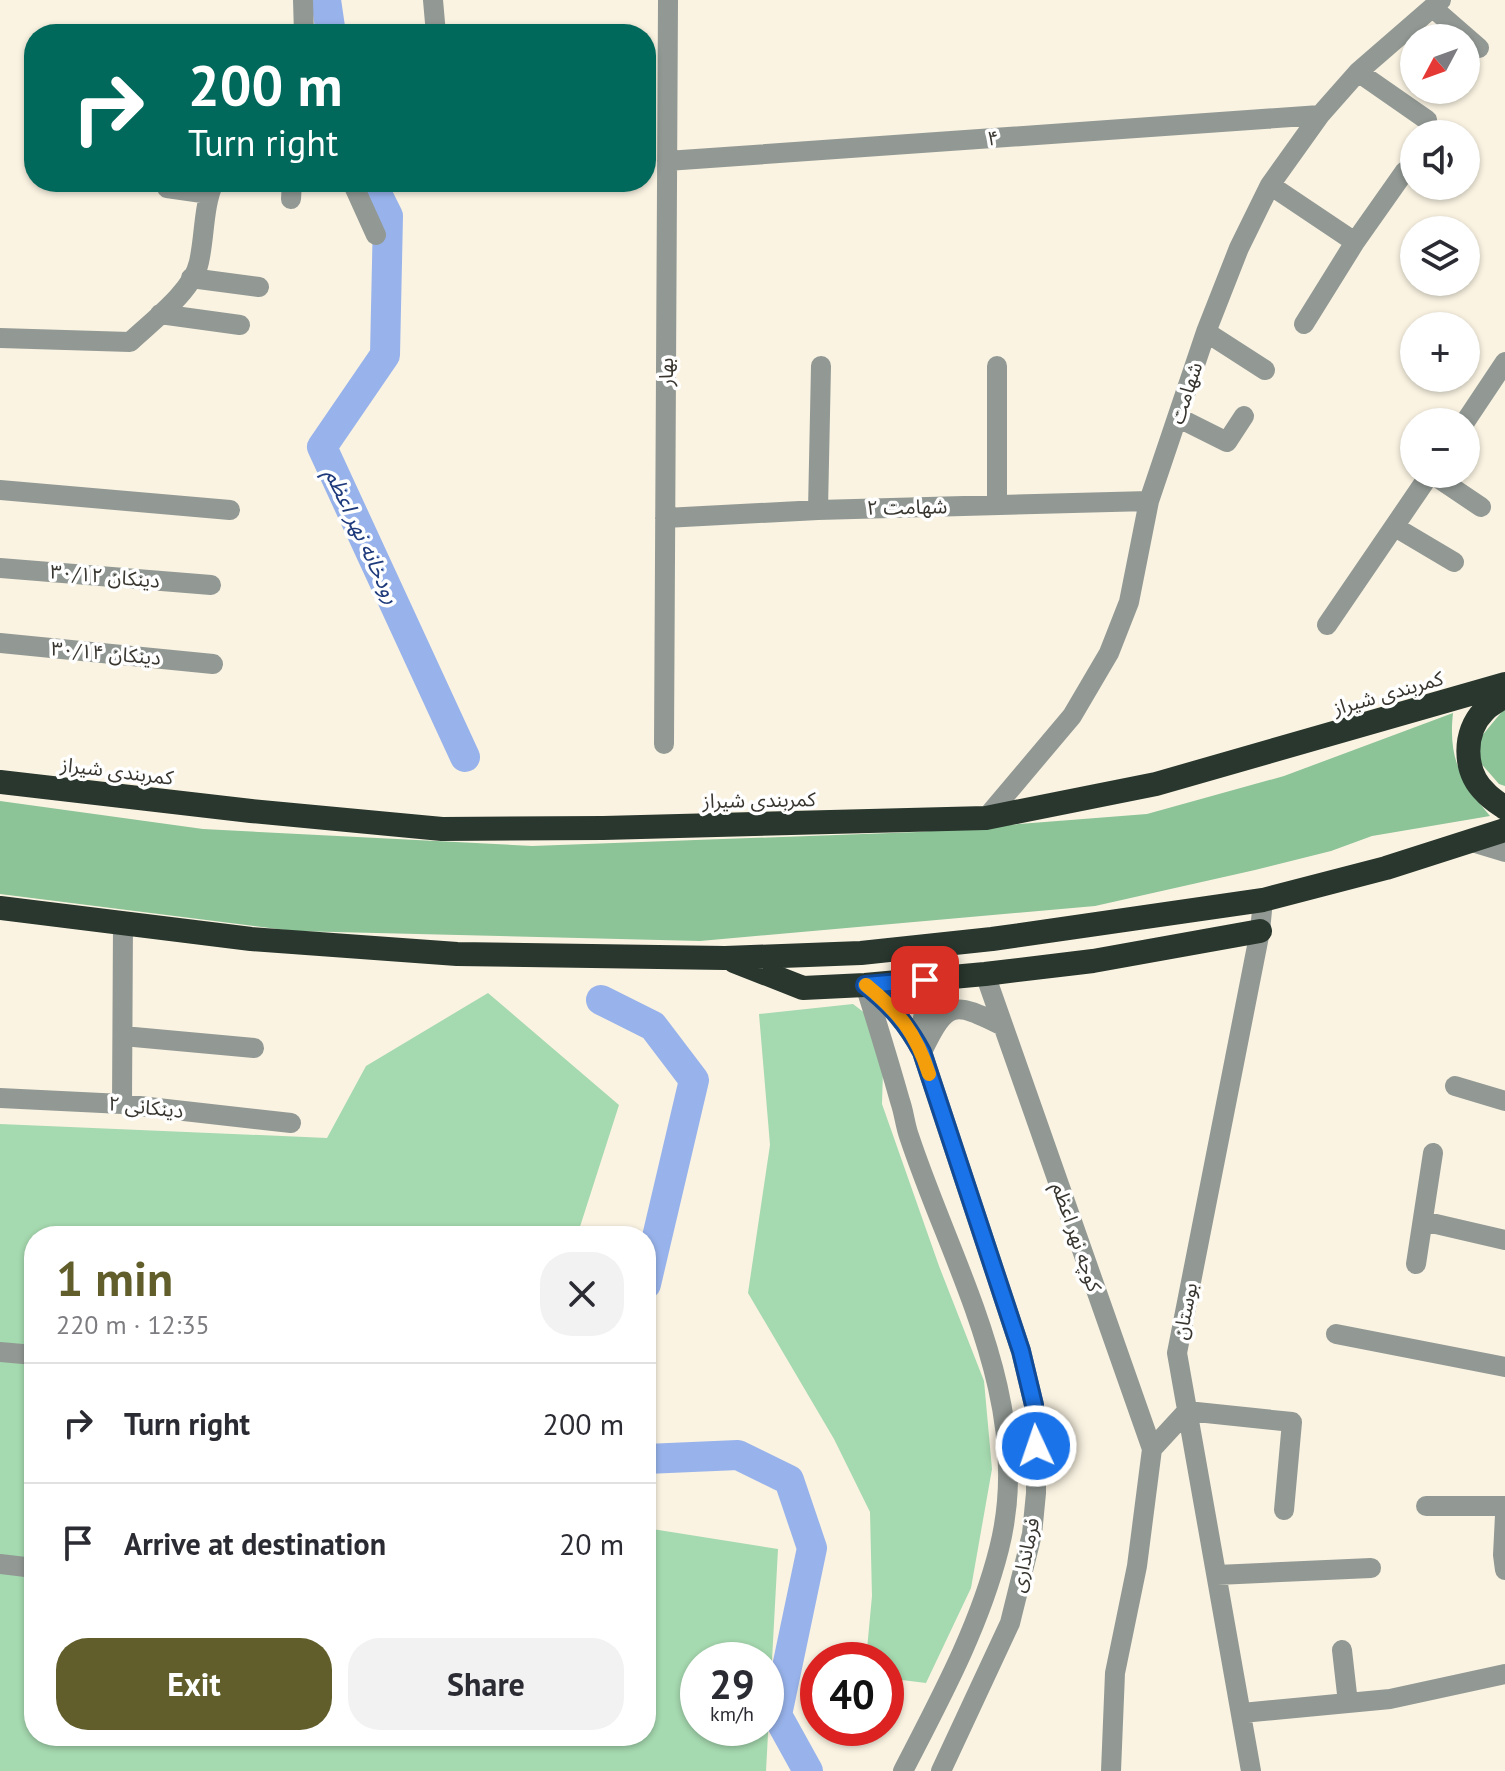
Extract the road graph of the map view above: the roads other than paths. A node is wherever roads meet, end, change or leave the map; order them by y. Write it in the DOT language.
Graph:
graph roads {
  1 [pos="303,0"];
  2 [pos="433,0"];
  3 [pos="668,0"];
  4 [pos="1437,4"];
  5 [pos="304,24"];
  6 [pos="435,24"];
  7 [pos="1456,24"];
  8 [pos="1358,72"];
  9 [pos="1320,115"];
  10 [pos="1427,120"];
  11 [pos="667,161"];
  12 [pos="1400,178"];
  13 [pos="1270,185"];
  14 [pos="210,192"];
  15 [pos="357,192"];
  16 [pos="376,235"];
  17 [pos="1355,242"];
  18 [pos="191,278"];
  19 [pos="259,287"];
  20 [pos="160,314"];
  21 [pos="1304,324"];
  22 [pos="240,325"];
  23 [pos="1206,332"];
  24 [pos="0,338"];
  25 [pos="1505,362"];
  26 [pos="821,366"];
  27 [pos="997,366"];
  28 [pos="1265,370"];
  29 [pos="1474,408"];
  30 [pos="1244,416"];
  31 [pos="1179,418"];
  32 [pos="1421,488"];
  33 [pos="1452,488"];
  34 [pos="0,490"];
  35 [pos="1149,501"];
  36 [pos="997,505"];
  37 [pos="1481,507"];
  38 [pos="230,510"];
  39 [pos="818,510"];
  40 [pos="665,518"];
  41 [pos="1395,527"];
  42 [pos="1454,562"];
  43 [pos="0,568"];
  44 [pos="211,585"];
  45 [pos="1327,625"];
  46 [pos="0,643"];
  47 [pos="213,664"];
  48 [pos="1505,684"];
  49 [pos="1505,696"];
  50 [pos="664,744"];
  51 [pos="0,782"];
  52 [pos="1505,808"];
  53 [pos="986,818"];
  54 [pos="1505,830"];
  55 [pos="1472,842"];
  56 [pos="1505,852"];
  57 [pos="1263,900"];
  58 [pos="0,908"];
  59 [pos="123,923"];
  60 [pos="1260,931"];
  61 [pos="725,958"];
  62 [pos="985,974"];
  63 [pos="955,977"];
  64 [pos="865,985"];
  65 [pos="1003,1026"];
  66 [pos="123,1036"];
  67 [pos="254,1048"];
  68 [pos="922,1052"];
  69 [pos="1455,1086"];
  70 [pos="0,1098"];
  71 [pos="1505,1101"];
  72 [pos="122,1104"];
  73 [pos="291,1123"];
  74 [pos="1433,1153"];
  75 [pos="1423,1221"];
  76 [pos="1505,1240"];
  77 [pos="1416,1264"];
  78 [pos="1336,1334"];
  79 [pos="0,1352"];
  80 [pos="24,1354"];
  81 [pos="1505,1367"];
  82 [pos="1187,1411"];
  83 [pos="1152,1449"];
  84 [pos="1426,1506"];
  85 [pos="1505,1506"];
  86 [pos="1284,1510"];
  87 [pos="1505,1515"];
  88 [pos="0,1564"];
  89 [pos="24,1567"];
  90 [pos="1371,1568"];
  91 [pos="1505,1570"];
  92 [pos="1217,1575"];
  93 [pos="1342,1650"];
  94 [pos="1505,1674"];
  95 [pos="1348,1703"];
  96 [pos="1242,1713"];
  97 [pos="903,1771"];
  98 [pos="941,1771"];
  99 [pos="1111,1771"];
  100 [pos="1251,1771"];
  1 -- 5 [label="street"];
  2 -- 6 [label="street"];
  3 -- 11 [label="street, بهار"];
  4 -- 7 [label="street"];
  4 -- 8 [label="street, شهامت"];
  8 -- 9 [label="street, شهامت"];
  8 -- 10 [label="street"];
  9 -- 11 [label="street, ۴"];
  9 -- 13 [label="street, شهامت"];
  11 -- 40 [label="street, بهار"];
  12 -- 17 [label="street"];
  13 -- 17 [label="street"];
  13 -- 23 [label="street, شهامت"];
  14 -- 18 [label="street"];
  15 -- 16 [label="street"];
  17 -- 21 [label="street"];
  18 -- 19 [label="street"];
  18 -- 20 [label="street"];
  20 -- 22 [label="street"];
  20 -- 24 [label="street"];
  23 -- 28 [label="street"];
  23 -- 31 [label="street, شهامت"];
  25 -- 29 [label="street"];
  26 -- 39 [label="street"];
  27 -- 36 [label="street"];
  30 -- 31 [label="street"];
  31 -- 35 [label="street, شهامت"];
  32 -- 41 [label="street"];
  33 -- 37 [label="street"];
  34 -- 38 [label="street"];
  35 -- 36 [label="street, ۲ شهامت"];
  35 -- 53 [label="street, شهامت"];
  36 -- 39 [label="street, ۲ شهامت"];
  39 -- 40 [label="street, ۲ شهامت"];
  40 -- 50 [label="street, بهار"];
  41 -- 42 [label="street"];
  41 -- 45 [label="street"];
  43 -- 44 [label="street, ۳۰/۱۲ دینکان"];
  46 -- 47 [label="street, ۳۰/۱۴ دینکان"];
  48 -- 53 [label="highway, کمربندی شیراز"];
  49 -- 52 [label="highway"];
  51 -- 53 [label="highway, کمربندی شیراز"];
  54 -- 55 [label="highway"];
  55 -- 56 [label="street"];
  55 -- 57 [label="highway"];
  57 -- 60 [label="street, بوستان"];
  57 -- 61 [label="highway"];
  58 -- 59 [label="highway"];
  59 -- 61 [label="highway"];
  59 -- 66 [label="street"];
  60 -- 62 [label="highway"];
  60 -- 82 [label="street, بوستان"];
  61 -- 64 [label="highway"];
  62 -- 63 [label="highway"];
  62 -- 65 [label="street, کوچه نهر اعظم"];
  63 -- 64 [label="highway"];
  63 -- 68 [label="street, فرمانداری"];
  64 -- 68 [label="street, فرمانداری"];
  64 -- 97 [label="street"];
  65 -- 68 [label="street"];
  65 -- 83 [label="street, کوچه نهر اعظم"];
  66 -- 67 [label="street"];
  66 -- 72 [label="street"];
  68 -- 98 [label="street, فرمانداری"];
  69 -- 71 [label="street"];
  70 -- 72 [label="street, ۲ دینکانی"];
  72 -- 73 [label="street, ۲ دینکانی"];
  74 -- 75 [label="street"];
  75 -- 76 [label="street"];
  75 -- 77 [label="street"];
  78 -- 81 [label="street"];
  79 -- 80 [label="street"];
  82 -- 83 [label="street"];
  82 -- 86 [label="street"];
  82 -- 92 [label="street, بوستان"];
  83 -- 99 [label="street"];
  84 -- 85 [label="street"];
  87 -- 91 [label="street"];
  88 -- 89 [label="street"];
  90 -- 92 [label="street"];
  92 -- 96 [label="street, بوستان"];
  93 -- 95 [label="street"];
  94 -- 95 [label="street"];
  95 -- 96 [label="street"];
  96 -- 100 [label="street, بوستان"];
}
